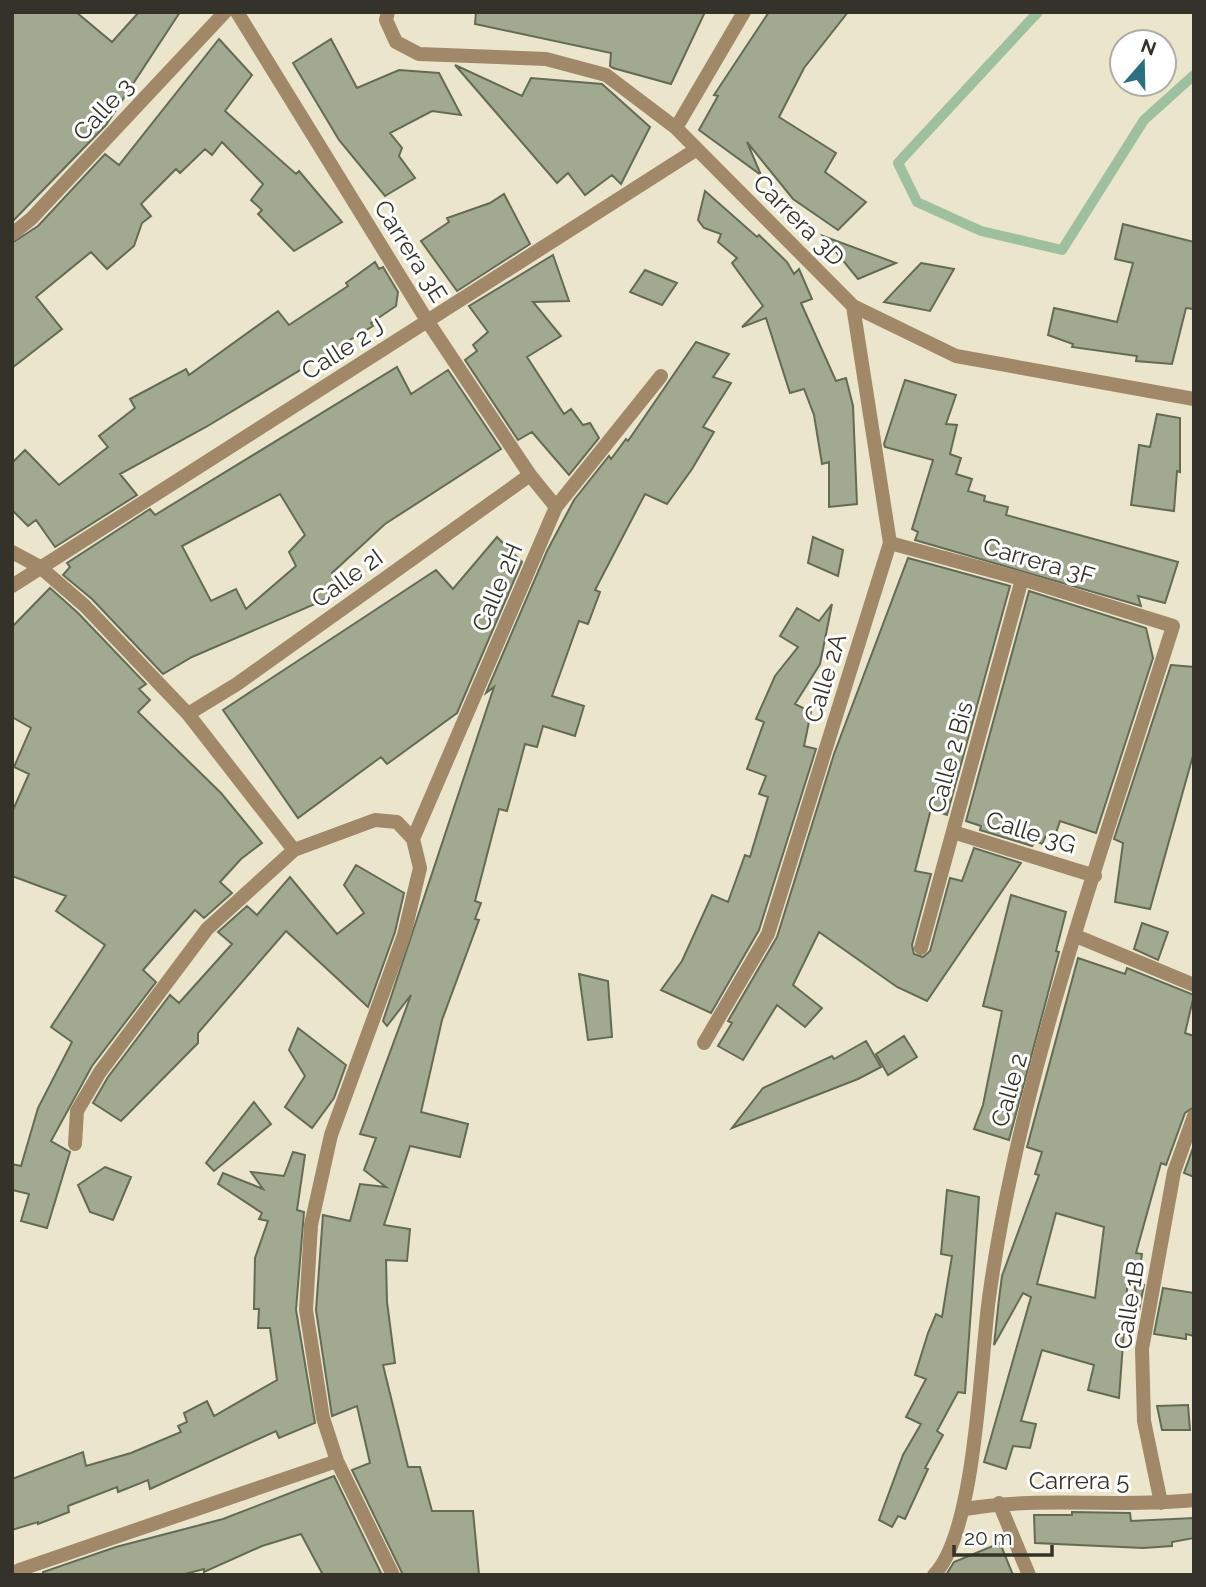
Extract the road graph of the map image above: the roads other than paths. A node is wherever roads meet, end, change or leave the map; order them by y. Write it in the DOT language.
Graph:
graph roads {
  1 [pos="225,12"];
  2 [pos="237,12"];
  3 [pos="388,12"];
  4 [pos="744,12"];
  5 [pos="676,128"];
  6 [pos="697,149"];
  7 [pos="12,234"];
  8 [pos="853,306"];
  9 [pos="428,322"];
  10 [pos="661,376"];
  11 [pos="1194,399"];
  12 [pos="530,475"];
  13 [pos="556,507"];
  14 [pos="890,543"];
  15 [pos="12,552"];
  16 [pos="40,567"];
  17 [pos="1022,579"];
  18 [pos="12,586"];
  19 [pos="1173,626"];
  20 [pos="188,714"];
  21 [pos="953,832"];
  22 [pos="413,839"];
  23 [pos="294,850"];
  24 [pos="1095,876"];
  25 [pos="1076,936"];
  26 [pos="921,948"];
  27 [pos="1194,985"];
  28 [pos="704,1043"];
  29 [pos="1194,1116"];
  30 [pos="75,1144"];
  31 [pos="337,1461"];
  32 [pos="1194,1500"];
  33 [pos="999,1503"];
  34 [pos="1161,1503"];
  35 [pos="965,1510"];
  36 [pos="19,1570"];
  37 [pos="393,1575"];
  38 [pos="934,1575"];
  39 [pos="1028,1575"];
  1 -- 7 [label="street, Calle 3"];
  2 -- 9 [label="street, Carrera 3E"];
  3 -- 5 [label="street, Carrera 3D"];
  4 -- 5 [label="street"];
  5 -- 6 [label="street, Carrera 3D"];
  6 -- 8 [label="street, Carrera 3D"];
  6 -- 9 [label="street, Calle 2 J"];
  8 -- 11 [label="street, Carrera 3D"];
  8 -- 14 [label="street, Calle 2A"];
  9 -- 12 [label="street, Carrera 3E"];
  9 -- 16 [label="street, Calle 2 J"];
  10 -- 13 [label="street, Calle 2H"];
  12 -- 13 [label="street, Carrera 3E"];
  12 -- 20 [label="street, Calle 2I"];
  13 -- 22 [label="street, Calle 2H"];
  14 -- 17 [label="street, Carrera 3F"];
  14 -- 28 [label="street, Calle 2A"];
  15 -- 16 [label="street"];
  16 -- 18 [label="street, Calle 2 J"];
  16 -- 20 [label="street"];
  17 -- 19 [label="street, Carrera 3F"];
  17 -- 21 [label="street, Calle 2 Bis"];
  19 -- 24 [label="street, Calle 2"];
  20 -- 23 [label="street"];
  21 -- 24 [label="street, Calle 3G"];
  21 -- 26 [label="street, Calle 2 Bis"];
  22 -- 23 [label="street"];
  22 -- 31 [label="street"];
  23 -- 30 [label="street"];
  24 -- 25 [label="street, Calle 2"];
  25 -- 27 [label="street"];
  25 -- 35 [label="street, Calle 2"];
  29 -- 34 [label="street, Calle 1B"];
  31 -- 36 [label="street"];
  31 -- 37 [label="street"];
  32 -- 34 [label="street, Carrera 5"];
  33 -- 34 [label="street, Carrera 5"];
  33 -- 35 [label="street, Carrera 5"];
  33 -- 39 [label="street"];
  35 -- 38 [label="street, Calle 2"];
}
